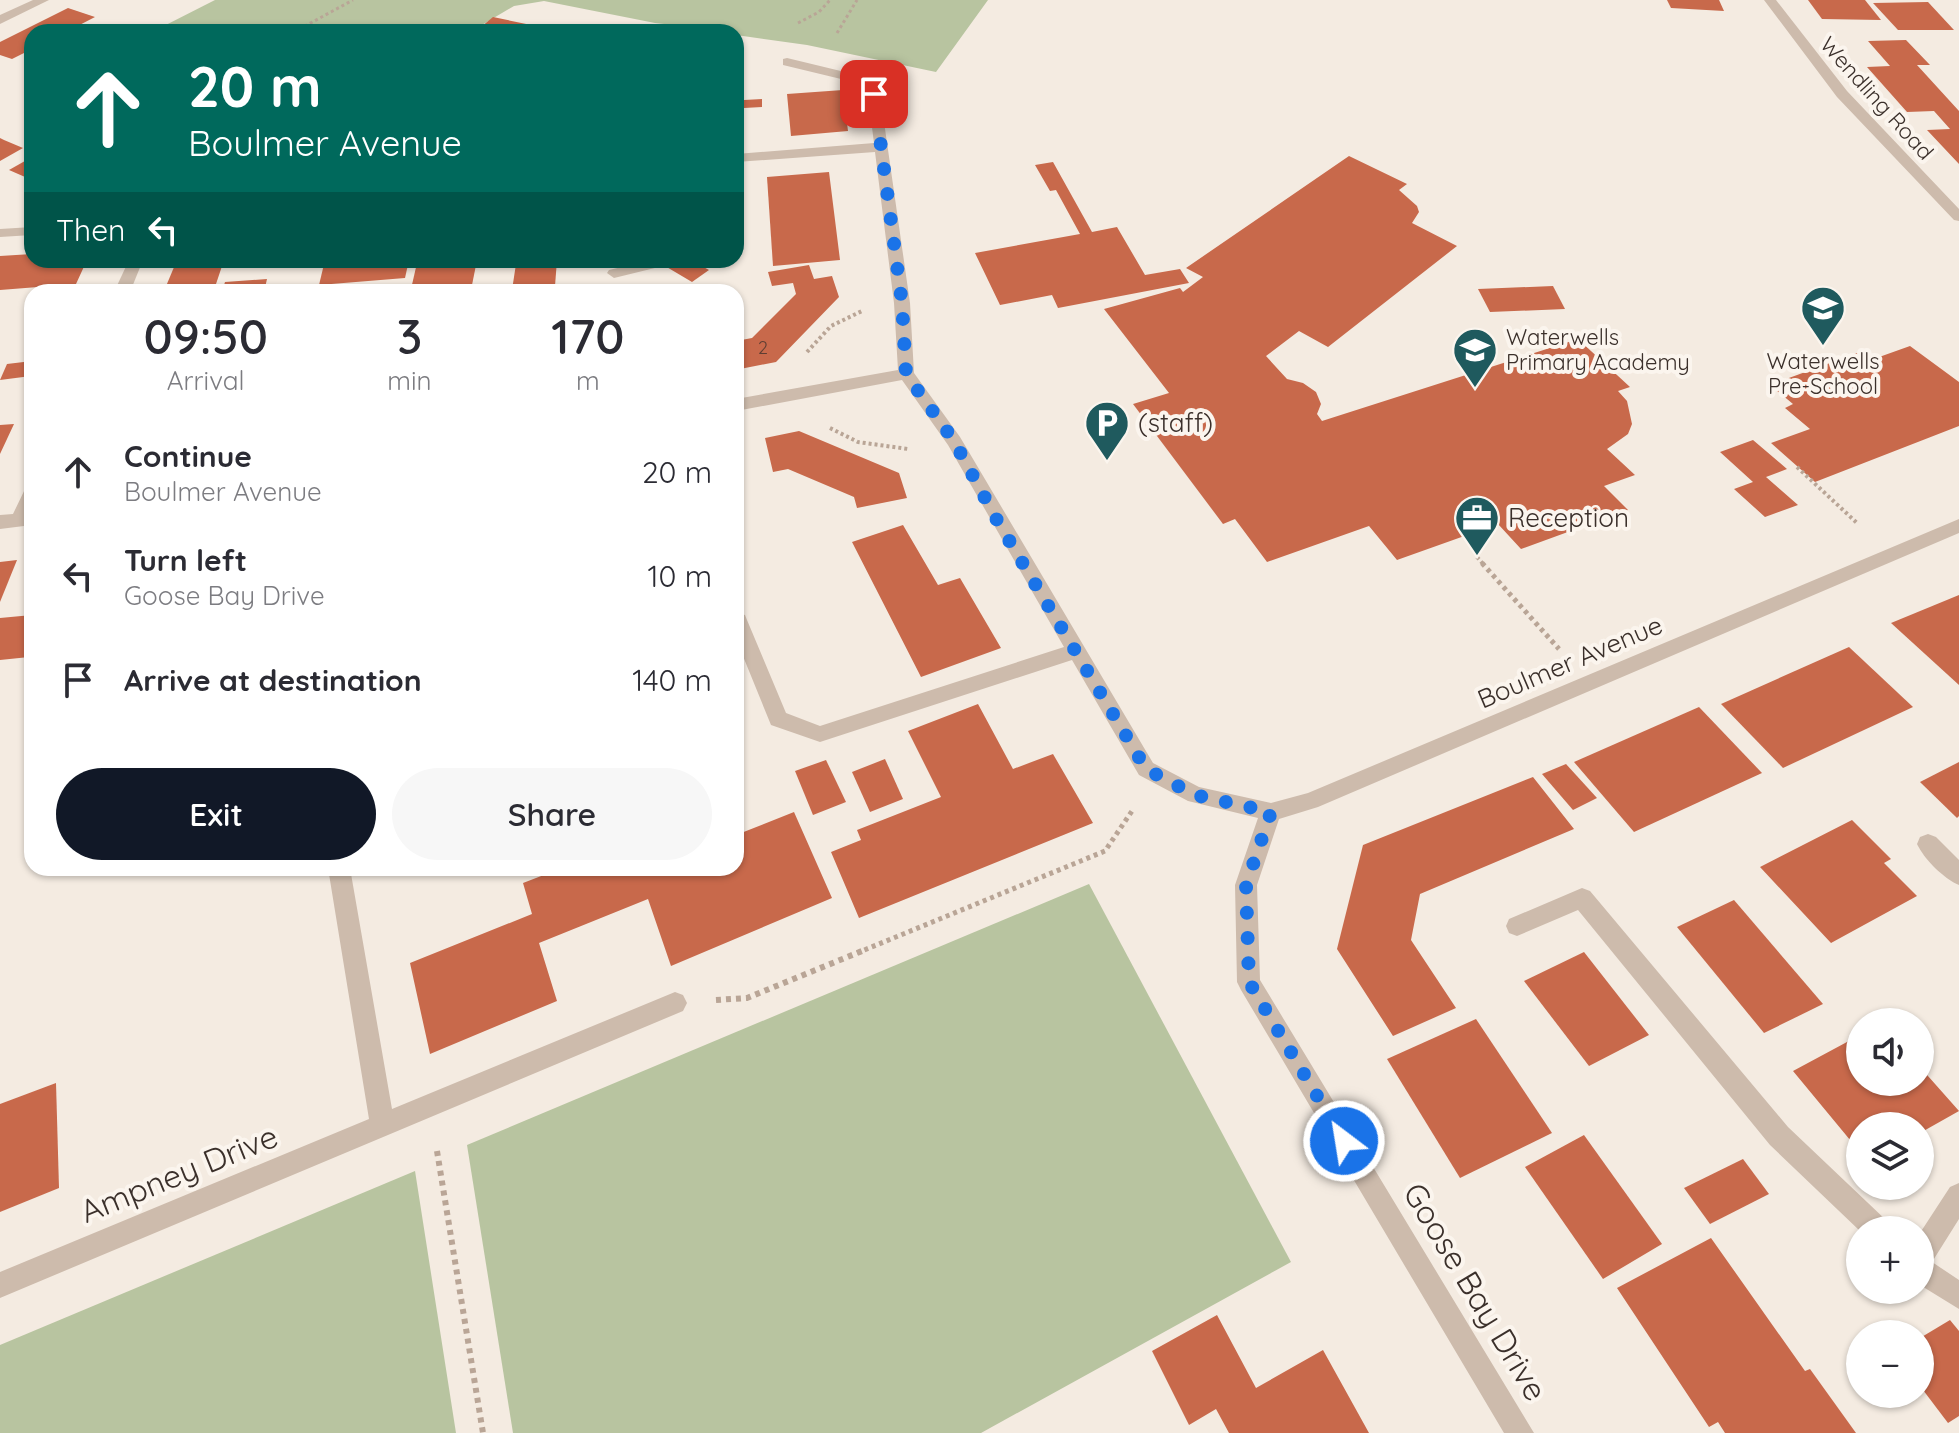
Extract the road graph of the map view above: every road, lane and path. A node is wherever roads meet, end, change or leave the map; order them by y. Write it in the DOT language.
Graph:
graph roads {
  1 [pos="43,0"];
  2 [pos="353,0"];
  3 [pos="830,0"];
  4 [pos="1770,0"];
  5 [pos="0,20"];
  6 [pos="309,24"];
  7 [pos="795,25"];
  8 [pos="787,62"];
  9 [pos="881,147"];
  10 [pos="744,157"];
  11 [pos="1959,217"];
  12 [pos="24,232"];
  13 [pos="0,233"];
  14 [pos="636,268"];
  15 [pos="614,273"];
  16 [pos="906,374"];
  17 [pos="744,404"];
  18 [pos="1797,467"];
  19 [pos="1959,526"];
  20 [pos="1889,555"];
  21 [pos="1477,557"];
  22 [pos="744,635"];
  23 [pos="1075,651"];
  24 [pos="1590,682"];
  25 [pos="1271,812"];
  26 [pos="1928,844"];
  27 [pos="1105,851"];
  28 [pos="1959,875"];
  29 [pos="340,876"];
  30 [pos="1517,926"];
  31 [pos="675,1003"];
  32 [pos="429,1107"];
  33 [pos="383,1127"];
  34 [pos="1959,1196"];
  35 [pos="1863,1216"];
  36 [pos="1934,1235"];
  37 [pos="1934,1279"];
  38 [pos="0,1285"];
  39 [pos="1959,1296"];
  40 [pos="483,1433"];
  41 [pos="1520,1433"];
  1 -- 5 [label="street"];
  2 -- 6 [label="path"];
  3 -- 7 [label="path"];
  4 -- 11 [label="street, Wendling Road"];
  8 -- 9 [label="street"];
  9 -- 10 [label="street"];
  9 -- 16 [label="street"];
  12 -- 13 [label="street"];
  14 -- 15 [label="street"];
  16 -- 17 [label="street"];
  16 -- 23 [label="street"];
  18 -- 20 [label="path"];
  19 -- 20 [label="street, Boulmer Avenue"];
  20 -- 24 [label="street, Boulmer Avenue"];
  21 -- 24 [label="path"];
  22 -- 23 [label="street"];
  23 -- 25 [label="street"];
  24 -- 25 [label="street, Boulmer Avenue"];
  25 -- 41 [label="street, Goose Bay Drive"];
  26 -- 28 [label="street"];
  27 -- 31 [label="path"];
  29 -- 33 [label="street"];
  30 -- 35 [label="street"];
  31 -- 32 [label="street, Ampney Drive"];
  32 -- 33 [label="street, Ampney Drive"];
  32 -- 40 [label="path"];
  33 -- 38 [label="street, Ampney Drive"];
  34 -- 36 [label="street"];
  37 -- 39 [label="street"];
}
